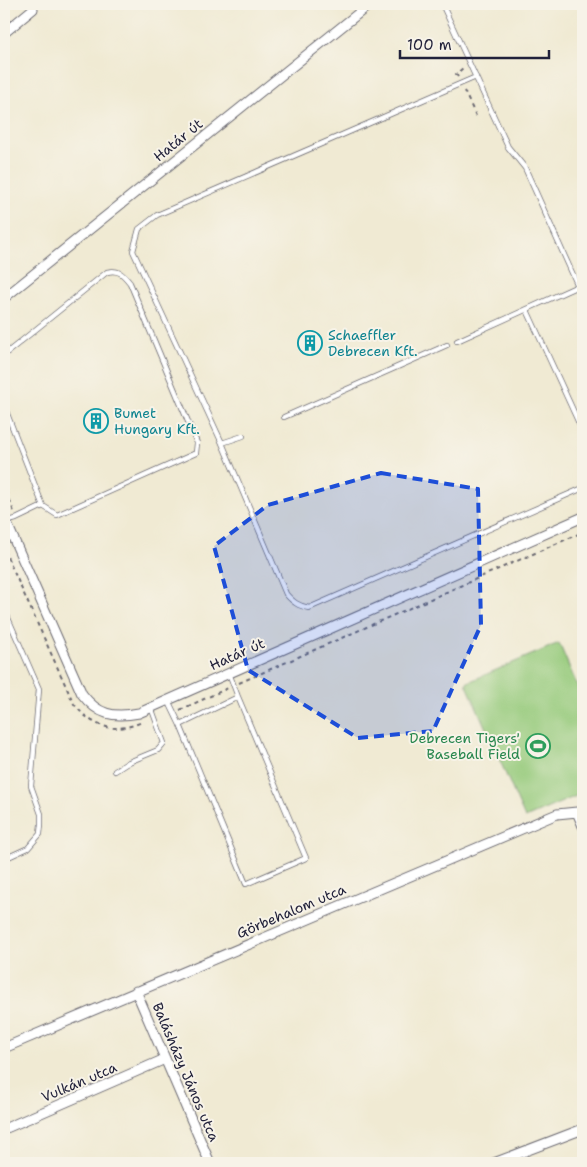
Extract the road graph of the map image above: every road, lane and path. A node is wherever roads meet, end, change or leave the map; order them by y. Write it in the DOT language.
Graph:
graph roads {
  1 [pos="370,4"];
  2 [pos="442,4"];
  3 [pos="34,9"];
  4 [pos="4,34"];
  5 [pos="464,66"];
  6 [pos="476,77"];
  7 [pos="461,83"];
  8 [pos="476,116"];
  9 [pos="578,286"];
  10 [pos="4,298"];
  11 [pos="583,299"];
  12 [pos="527,310"];
  13 [pos="457,341"];
  14 [pos="447,345"];
  15 [pos="4,355"];
  16 [pos="4,406"];
  17 [pos="284,417"];
  18 [pos="583,432"];
  19 [pos="243,436"];
  20 [pos="222,443"];
  21 [pos="4,485"];
  22 [pos="583,488"];
  23 [pos="43,506"];
  24 [pos="583,517"];
  25 [pos="16,519"];
  26 [pos="4,521"];
  27 [pos="583,532"];
  28 [pos="4,550"];
  29 [pos="4,609"];
  30 [pos="229,673"];
  31 [pos="234,685"];
  32 [pos="238,697"];
  33 [pos="168,700"];
  34 [pos="151,708"];
  35 [pos="174,712"];
  36 [pos="155,717"];
  37 [pos="180,725"];
  38 [pos="115,770"];
  39 [pos="583,826"];
  40 [pos="4,859"];
  41 [pos="136,991"];
  42 [pos="4,1048"];
  43 [pos="166,1060"];
  44 [pos="4,1129"];
  45 [pos="583,1129"];
  46 [pos="210,1163"];
  47 [pos="494,1163"];
  1 -- 10 [label="street, Határ út"];
  2 -- 6 [label="lane"];
  3 -- 4 [label="street"];
  5 -- 7 [label="path"];
  6 -- 7 [label="lane"];
  6 -- 9 [label="lane"];
  7 -- 8 [label="path"];
  7 -- 20 [label="lane"];
  9 -- 11 [label="lane"];
  9 -- 12 [label="lane"];
  12 -- 13 [label="lane"];
  12 -- 18 [label="lane"];
  14 -- 17 [label="lane"];
  15 -- 23 [label="lane"];
  16 -- 23 [label="lane"];
  19 -- 20 [label="lane"];
  20 -- 22 [label="lane"];
  21 -- 25 [label="path"];
  23 -- 25 [label="lane"];
  24 -- 30 [label="street, Határ út"];
  25 -- 26 [label="lane"];
  26 -- 34 [label="street, Határ út"];
  27 -- 31 [label="path"];
  28 -- 36 [label="path"];
  29 -- 40 [label="lane"];
  30 -- 31 [label="lane"];
  30 -- 33 [label="street, Határ út"];
  31 -- 32 [label="lane"];
  31 -- 35 [label="path"];
  32 -- 37 [label="lane"];
  32 -- 37 [label="lane"];
  33 -- 34 [label="street, Határ út"];
  33 -- 35 [label="lane"];
  34 -- 36 [label="lane"];
  35 -- 37 [label="lane"];
  36 -- 38 [label="lane"];
  39 -- 41 [label="street, Görbehalom utca"];
  41 -- 42 [label="street, Görbehalom utca"];
  41 -- 43 [label="street, Balásházy János utca"];
  43 -- 44 [label="street, Vulkán utca"];
  43 -- 46 [label="street, Balásházy János utca"];
  45 -- 47 [label="street"];
}
